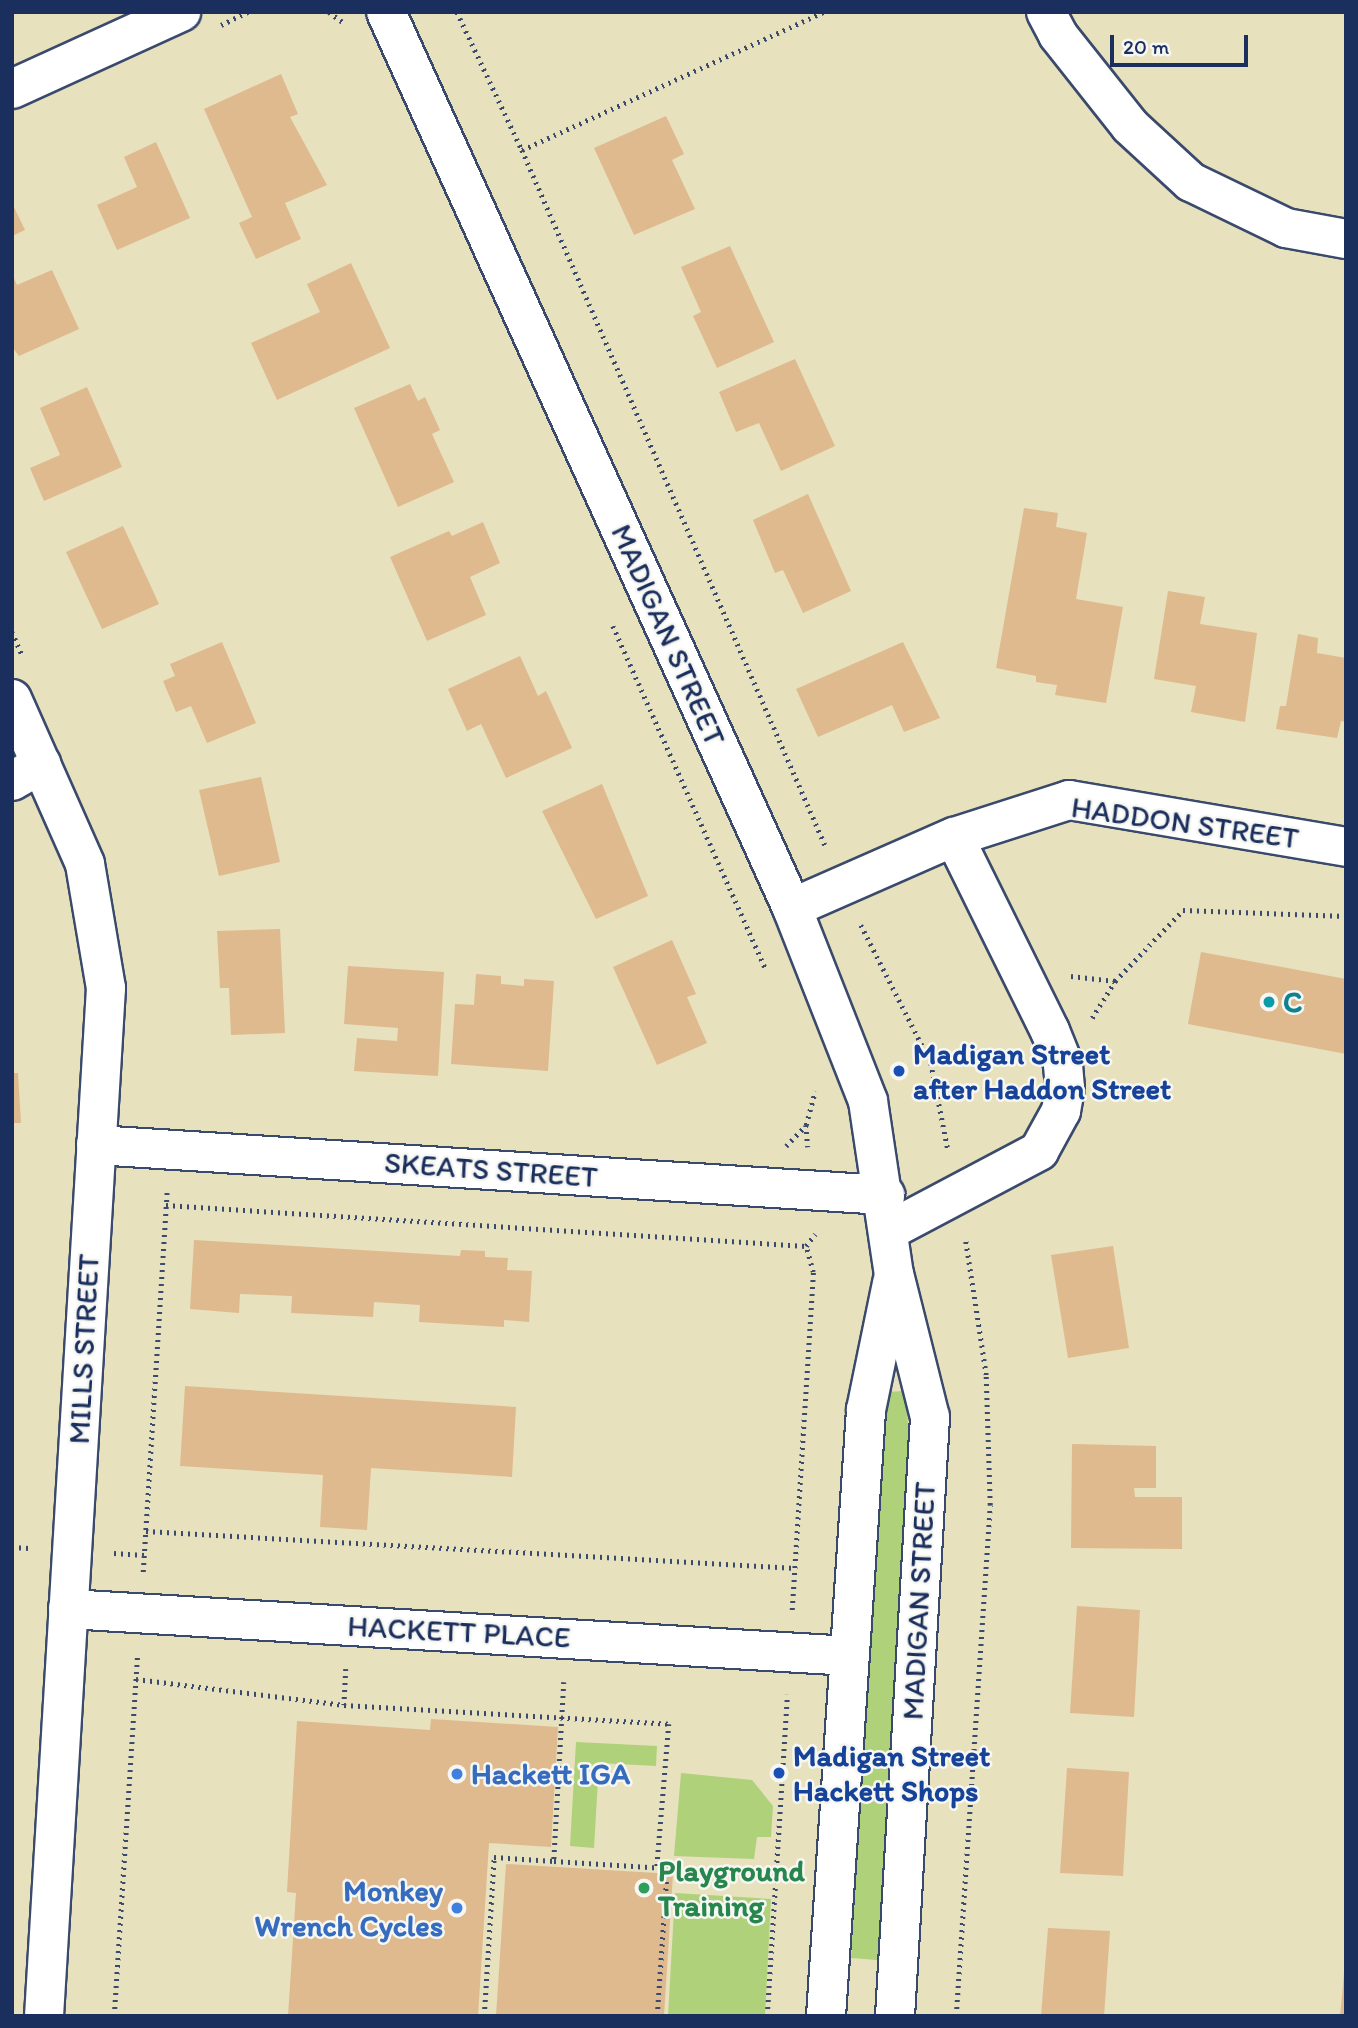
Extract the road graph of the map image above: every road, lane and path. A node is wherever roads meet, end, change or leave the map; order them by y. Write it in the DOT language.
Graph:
graph roads {
  1 [pos="181,12"];
  2 [pos="329,12"];
  3 [pos="386,12"];
  4 [pos="457,12"];
  5 [pos="824,12"];
  6 [pos="1046,12"];
  7 [pos="343,22"];
  8 [pos="12,89"];
  9 [pos="522,150"];
  10 [pos="1346,239"];
  11 [pos="12,699"];
  12 [pos="27,773"];
  13 [pos="954,837"];
  14 [pos="1346,847"];
  15 [pos="843,886"];
  16 [pos="792,908"];
  17 [pos="1346,915"];
  18 [pos="1065,976"];
  19 [pos="930,1063"];
  20 [pos="812,1078"];
  21 [pos="806,1125"];
  22 [pos="96,1145"];
  23 [pos="166,1205"];
  24 [pos="888,1213"];
  25 [pos="819,1229"];
  26 [pos="806,1246"];
  27 [pos="813,1272"];
  28 [pos="894,1274"];
  29 [pos="981,1325"];
  30 [pos="145,1531"];
  31 [pos="795,1568"];
  32 [pos="68,1609"];
  33 [pos="348,1626"];
  34 [pos="566,1639"];
  35 [pos="849,1656"];
  36 [pos="136,1679"];
  37 [pos="344,1705"];
  38 [pos="562,1720"];
  39 [pos="554,1861"];
  40 [pos="657,1868"];
  41 [pos="667,1869"];
  42 [pos="776,1875"];
  43 [pos="44,2016"];
  44 [pos="484,2016"];
  45 [pos="657,2016"];
  46 [pos="826,2016"];
  47 [pos="895,2016"];
  48 [pos="956,2016"];
  1 -- 8 [label="street"];
  2 -- 7 [label="path"];
  3 -- 16 [label="street, MADIGAN STREET"];
  4 -- 9 [label="path"];
  5 -- 9 [label="path"];
  6 -- 10 [label="street"];
  9 -- 15 [label="path"];
  11 -- 12 [label="street, MILLS STREET"];
  12 -- 22 [label="street, MILLS STREET"];
  13 -- 14 [label="street, HADDON STREET"];
  13 -- 15 [label="street, HADDON STREET"];
  13 -- 24 [label="street"];
  15 -- 16 [label="street, HADDON STREET"];
  15 -- 19 [label="path"];
  16 -- 24 [label="street, MADIGAN STREET"];
  17 -- 18 [label="path"];
  20 -- 21 [label="path"];
  22 -- 24 [label="street, SKEATS STREET"];
  22 -- 32 [label="street, MILLS STREET"];
  23 -- 26 [label="path"];
  24 -- 28 [label="street, MADIGAN STREET"];
  25 -- 26 [label="path"];
  26 -- 27 [label="path"];
  28 -- 35 [label="street, MADIGAN STREET"];
  28 -- 47 [label="street, MADIGAN STREET"];
  29 -- 48 [label="path"];
  30 -- 31 [label="path"];
  32 -- 33 [label="street, HACKETT PLACE"];
  32 -- 43 [label="street, MILLS STREET"];
  33 -- 34 [label="street, HACKETT PLACE"];
  33 -- 37 [label="path"];
  34 -- 35 [label="street, HACKETT PLACE"];
  34 -- 38 [label="path"];
  35 -- 46 [label="street, MADIGAN STREET"];
  36 -- 37 [label="path"];
  37 -- 38 [label="path"];
  38 -- 39 [label="path"];
  38 -- 40 [label="path"];
  39 -- 40 [label="path"];
  39 -- 44 [label="path"];
  40 -- 41 [label="path"];
  41 -- 42 [label="path"];
  41 -- 45 [label="path"];
}
